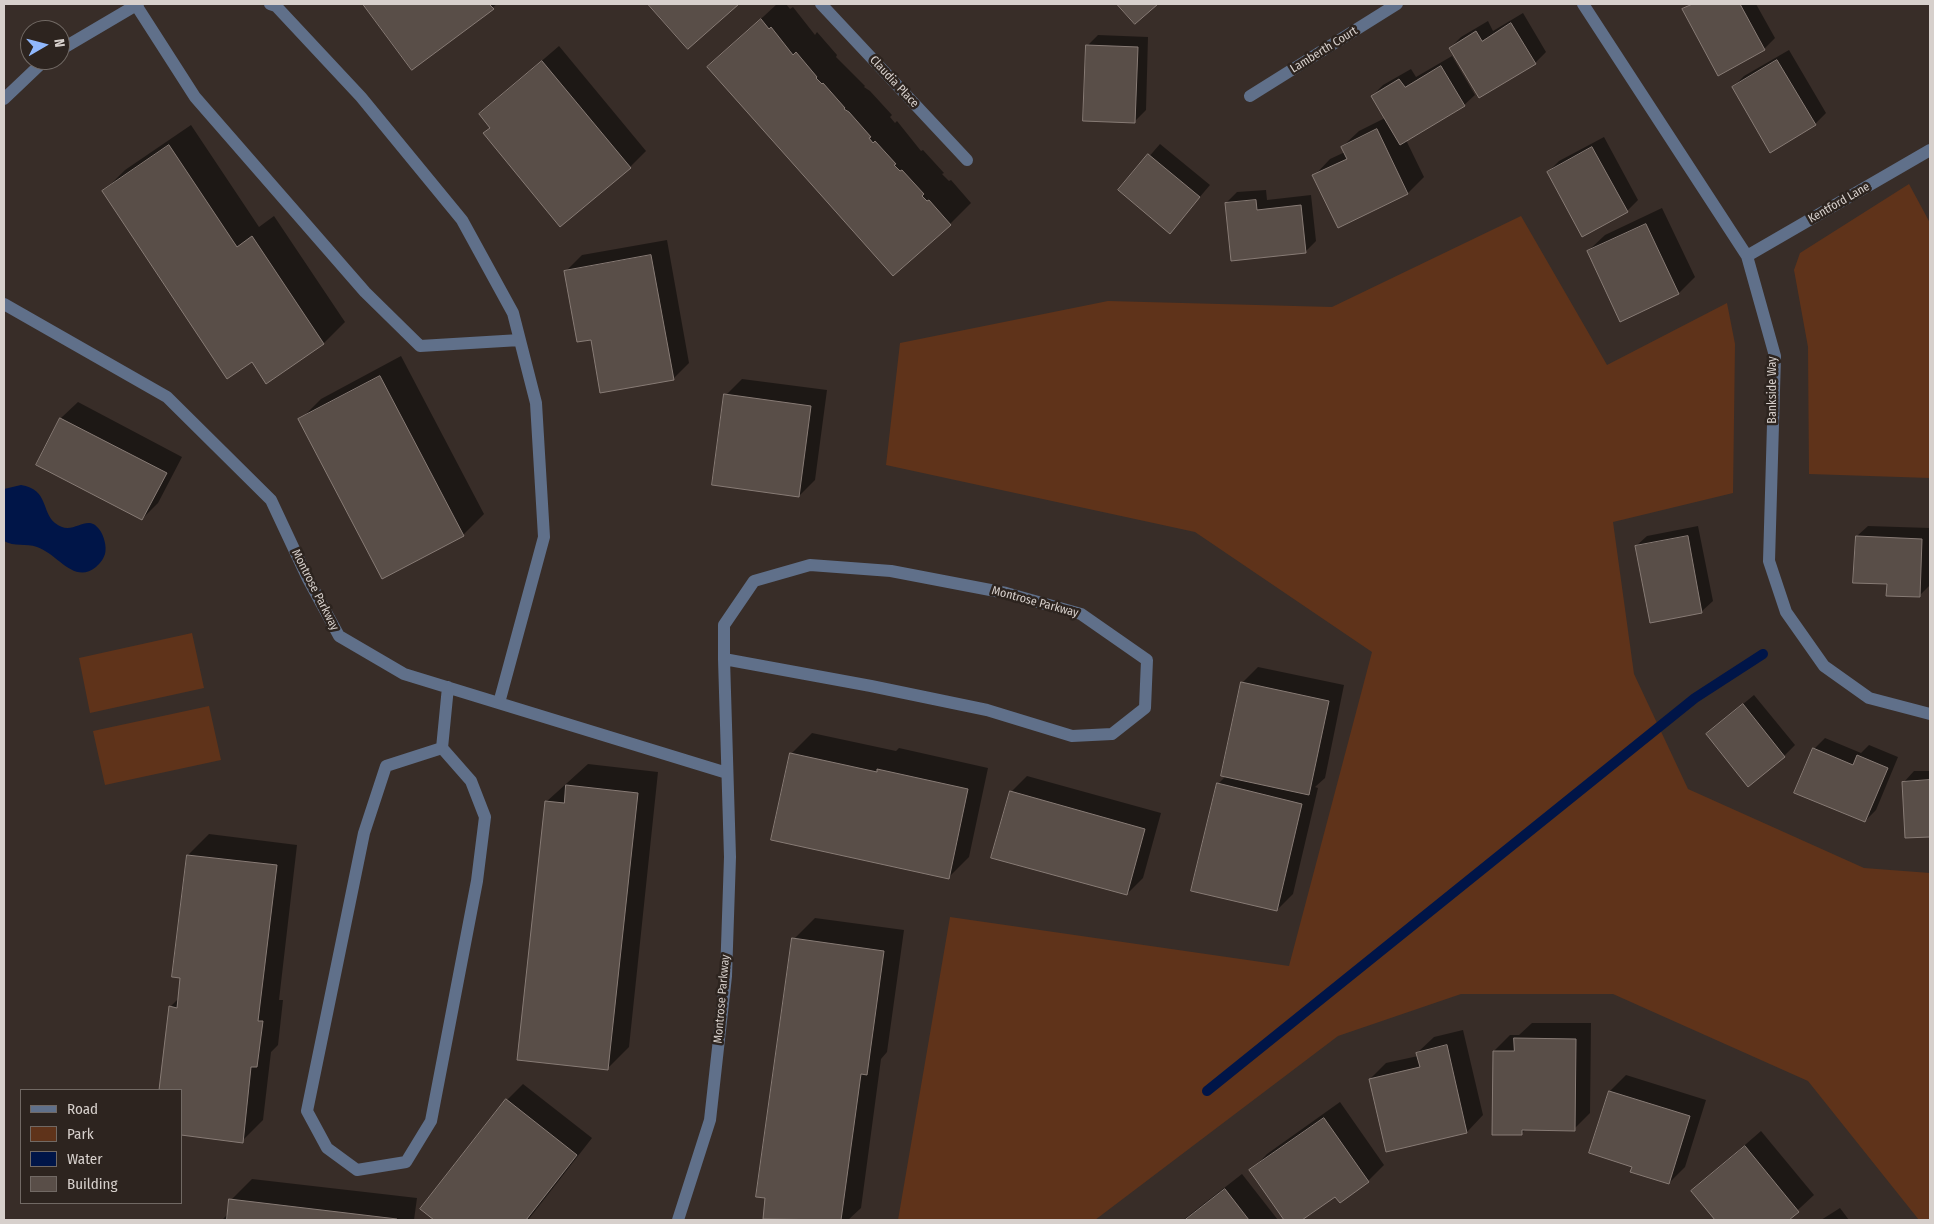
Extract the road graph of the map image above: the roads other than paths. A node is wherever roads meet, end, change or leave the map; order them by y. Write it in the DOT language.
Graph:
graph roads {
  1 [pos="137,4"];
  2 [pos="270,4"];
  3 [pos="821,4"];
  4 [pos="1397,4"];
  5 [pos="1582,4"];
  6 [pos="70,44"];
  7 [pos="34,70"];
  8 [pos="1250,96"];
  9 [pos="4,99"];
  10 [pos="1930,150"];
  11 [pos="967,160"];
  12 [pos="1747,256"];
  13 [pos="4,304"];
  14 [pos="520,340"];
  15 [pos="724,659"];
  16 [pos="448,687"];
  17 [pos="499,703"];
  18 [pos="1930,714"];
  19 [pos="442,748"];
  20 [pos="727,773"];
  21 [pos="678,1220"];
  1 -- 6 [label="street"];
  1 -- 14 [label="street"];
  2 -- 14 [label="street"];
  3 -- 11 [label="street, Claudia Place"];
  4 -- 8 [label="street, Lamberth Court"];
  5 -- 12 [label="street, Bankside Way"];
  7 -- 9 [label="street"];
  10 -- 12 [label="street, Kentford Lane"];
  12 -- 18 [label="street, Bankside Way"];
  13 -- 16 [label="street, Montrose Parkway"];
  14 -- 17 [label="street"];
  15 -- 15 [label="street, Montrose Parkway"];
  15 -- 20 [label="street, Montrose Parkway"];
  16 -- 17 [label="street, Montrose Parkway"];
  16 -- 19 [label="street"];
  17 -- 20 [label="street, Montrose Parkway"];
  19 -- 19 [label="street"];
  20 -- 21 [label="street, Montrose Parkway"];
}
